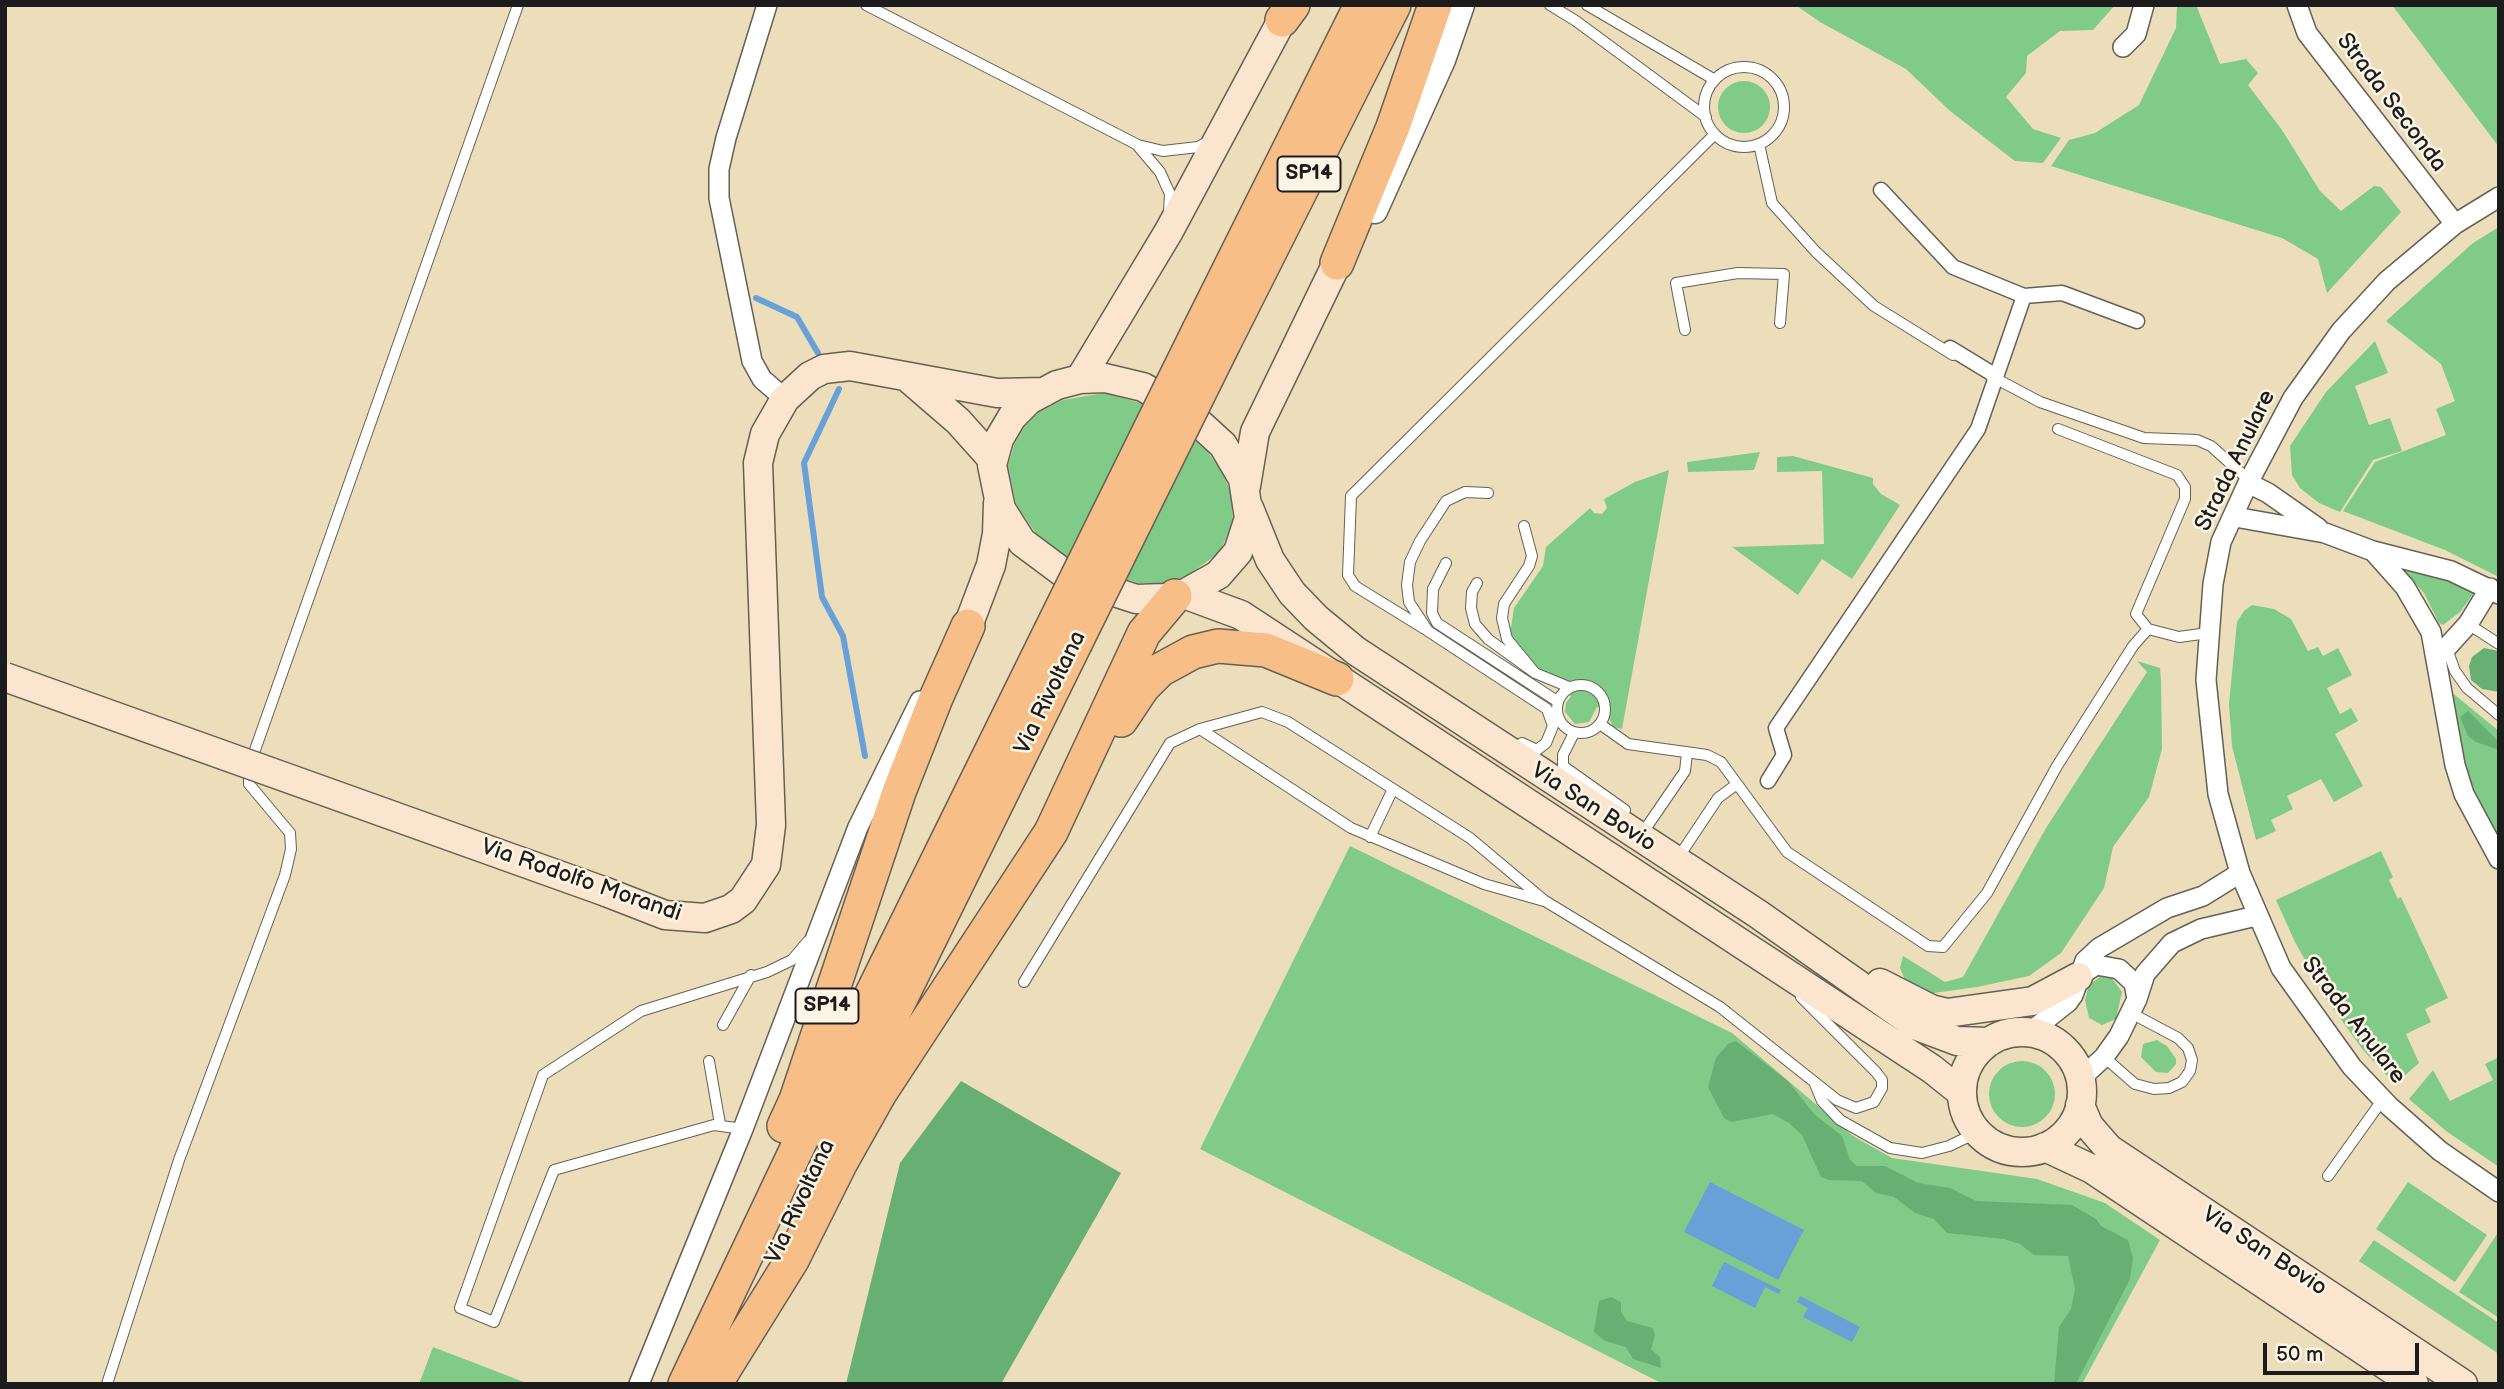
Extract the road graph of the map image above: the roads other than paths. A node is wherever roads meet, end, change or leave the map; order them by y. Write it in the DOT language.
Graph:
graph roads {
  1 [pos="518,5"];
  2 [pos="767,5"];
  3 [pos="866,5"];
  4 [pos="1361,5"];
  5 [pos="1394,5"];
  6 [pos="1549,5"];
  7 [pos="1587,5"];
  8 [pos="2144,5"];
  9 [pos="2297,5"];
  10 [pos="1457,8"];
  11 [pos="1289,10"];
  12 [pos="2123,47"];
  13 [pos="1715,80"];
  14 [pos="1706,117"];
  15 [pos="1715,134"];
  16 [pos="1218,135"];
  17 [pos="1759,144"];
  18 [pos="1138,145"];
  19 [pos="1881,190"];
  20 [pos="2499,197"];
  21 [pos="2455,224"];
  22 [pos="1169,232"];
  23 [pos="1337,263"];
  24 [pos="2024,296"];
  25 [pos="2137,321"];
  26 [pos="1780,323"];
  27 [pos="1685,330"];
  28 [pos="1212,336"];
  29 [pos="1950,348"];
  30 [pos="905,375"];
  31 [pos="1996,376"];
  32 [pos="1080,379"];
  33 [pos="1044,392"];
  34 [pos="785,398"];
  35 [pos="2058,429"];
  36 [pos="993,460"];
  37 [pos="2249,482"];
  38 [pos="1488,494"];
  39 [pos="1247,498"];
  40 [pos="998,500"];
  41 [pos="2235,517"];
  42 [pos="1524,526"];
  43 [pos="2325,533"];
  44 [pos="2374,551"];
  45 [pos="1446,563"];
  46 [pos="1477,583"];
  47 [pos="2494,591"];
  48 [pos="1180,595"];
  49 [pos="2468,624"];
  50 [pos="968,626"];
  51 [pos="2148,629"];
  52 [pos="1428,631"];
  53 [pos="2208,633"];
  54 [pos="1063,638"];
  55 [pos="2499,644"];
  56 [pos="2443,653"];
  57 [pos="1535,673"];
  58 [pos="5,677"];
  59 [pos="1337,679"];
  60 [pos="1569,687"];
  61 [pos="1557,701"];
  62 [pos="2499,715"];
  63 [pos="1600,724"];
  64 [pos="1469,727"];
  65 [pos="1200,729"];
  66 [pos="1574,733"];
  67 [pos="1687,753"];
  68 [pos="1769,781"];
  69 [pos="1737,784"];
  70 [pos="1393,789"];
  71 [pos="1069,798"];
  72 [pos="1370,837"];
  73 [pos="1672,841"];
  74 [pos="1684,849"];
  75 [pos="2499,859"];
  76 [pos="2240,873"];
  77 [pos="1545,901"];
  78 [pos="1747,908"];
  79 [pos="2256,916"];
  80 [pos="817,930"];
  81 [pos="1755,952"];
  82 [pos="751,975"];
  83 [pos="2078,977"];
  84 [pos="1024,982"];
  85 [pos="2134,1006"];
  86 [pos="723,1025"];
  87 [pos="2029,1033"];
  88 [pos="1989,1042"];
  89 [pos="2104,1057"];
  90 [pos="709,1061"];
  91 [pos="1813,1080"];
  92 [pos="2080,1092"];
  93 [pos="1962,1093"];
  94 [pos="2383,1099"];
  95 [pos="720,1124"];
  96 [pos="743,1129"];
  97 [pos="1978,1132"];
  98 [pos="2045,1147"];
  99 [pos="2328,1177"];
  100 [pos="2499,1192"];
  101 [pos="107,1384"];
  102 [pos="639,1384"];
  103 [pos="683,1384"];
  104 [pos="715,1384"];
  105 [pos="2414,1384"];
  106 [pos="2463,1384"];
  1 -- 101 [label="lane"];
  2 -- 34 [label="street"];
  3 -- 18 [label="lane"];
  4 -- 28 [label="highway, Via Rivoltana / SP14"];
  5 -- 28 [label="highway, Via Rivoltana / SP14"];
  6 -- 14 [label="lane"];
  7 -- 13 [label="lane"];
  8 -- 12 [label="street"];
  9 -- 21 [label="street, Strada Seconda"];
  10 -- 23 [label="highway, SP14"];
  11 -- 16 [label="main road"];
  13 -- 14 [label="lane"];
  13 -- 17 [label="lane"];
  14 -- 15 [label="lane"];
  15 -- 17 [label="lane"];
  15 -- 52 [label="lane"];
  16 -- 18 [label="lane"];
  16 -- 22 [label="main road"];
  17 -- 37 [label="lane"];
  18 -- 22 [label="lane"];
  19 -- 24 [label="street"];
  20 -- 21 [label="street, Strada Anulare"];
  21 -- 37 [label="street, Strada Anulare"];
  22 -- 32 [label="main road"];
  23 -- 39 [label="main road"];
  24 -- 25 [label="street"];
  24 -- 31 [label="street"];
  26 -- 27 [label="lane"];
  28 -- 54 [label="highway, Via Rivoltana / SP14, bridge"];
  29 -- 31 [label="street"];
  30 -- 33 [label="main road, Via Rodolfo Morandi"];
  30 -- 34 [label="main road, Via Rodolfo Morandi"];
  30 -- 36 [label="main road, Via Rodolfo Morandi"];
  31 -- 68 [label="street"];
  32 -- 33 [label="main road"];
  32 -- 39 [label="main road"];
  33 -- 36 [label="main road"];
  34 -- 58 [label="main road, Via Rodolfo Morandi, bridge"];
  35 -- 51 [label="lane"];
  36 -- 40 [label="main road"];
  37 -- 41 [label="street, Strada Anulare"];
  37 -- 43 [label="street"];
  38 -- 52 [label="lane"];
  39 -- 48 [label="main road"];
  39 -- 64 [label="main road, Via San Bovio"];
  40 -- 48 [label="main road"];
  40 -- 50 [label="main road"];
  41 -- 43 [label="street"];
  41 -- 53 [label="street, Strada Anulare"];
  42 -- 57 [label="lane"];
  43 -- 44 [label="street"];
  44 -- 47 [label="street"];
  44 -- 56 [label="street"];
  45 -- 61 [label="lane"];
  46 -- 57 [label="lane"];
  47 -- 49 [label="street"];
  48 -- 59 [label="main road, Via San Bovio"];
  48 -- 71 [label="highway"];
  49 -- 55 [label="lane"];
  49 -- 56 [label="street"];
  50 -- 80 [label="street"];
  50 -- 103 [label="highway, SP14"];
  51 -- 53 [label="lane"];
  51 -- 69 [label="lane"];
  52 -- 64 [label="lane"];
  53 -- 76 [label="street, Strada Anulare"];
  54 -- 103 [label="highway, Via Rivoltana / SP14"];
  54 -- 104 [label="highway, Via Rivoltana / SP14"];
  56 -- 62 [label="lane"];
  56 -- 75 [label="street"];
  57 -- 60 [label="lane"];
  59 -- 71 [label="highway"];
  59 -- 81 [label="main road, Via San Bovio"];
  60 -- 61 [label="lane"];
  60 -- 63 [label="lane"];
  61 -- 66 [label="lane"];
  63 -- 66 [label="lane"];
  63 -- 67 [label="lane"];
  64 -- 78 [label="main road, Via San Bovio"];
  65 -- 70 [label="lane"];
  65 -- 72 [label="lane"];
  65 -- 84 [label="lane"];
  66 -- 67 [label="lane"];
  67 -- 69 [label="lane"];
  69 -- 74 [label="lane"];
  70 -- 72 [label="lane"];
  70 -- 77 [label="lane"];
  71 -- 104 [label="highway"];
  72 -- 77 [label="lane"];
  73 -- 74 [label="lane"];
  74 -- 78 [label="lane"];
  76 -- 79 [label="street, Strada Anulare"];
  76 -- 83 [label="street"];
  77 -- 91 [label="lane"];
  78 -- 83 [label="main road"];
  78 -- 88 [label="main road, Via San Bovio"];
  79 -- 85 [label="street"];
  79 -- 94 [label="street, Strada Anulare"];
  80 -- 82 [label="lane"];
  80 -- 96 [label="street"];
  81 -- 91 [label="lane"];
  81 -- 93 [label="main road, Via San Bovio"];
  82 -- 86 [label="lane"];
  82 -- 95 [label="lane"];
  83 -- 85 [label="street"];
  83 -- 87 [label="street"];
  85 -- 89 [label="street"];
  85 -- 89 [label="lane"];
  87 -- 88 [label="main road"];
  87 -- 92 [label="main road"];
  88 -- 93 [label="main road"];
  89 -- 92 [label="street"];
  90 -- 95 [label="lane"];
  91 -- 97 [label="lane"];
  92 -- 98 [label="main road"];
  92 -- 106 [label="main road, Via San Bovio"];
  93 -- 97 [label="main road"];
  94 -- 99 [label="lane"];
  94 -- 100 [label="street, Strada Anulare"];
  95 -- 96 [label="lane"];
  96 -- 102 [label="street"];
  97 -- 98 [label="main road"];
  98 -- 105 [label="main road, Via San Bovio"];
}
